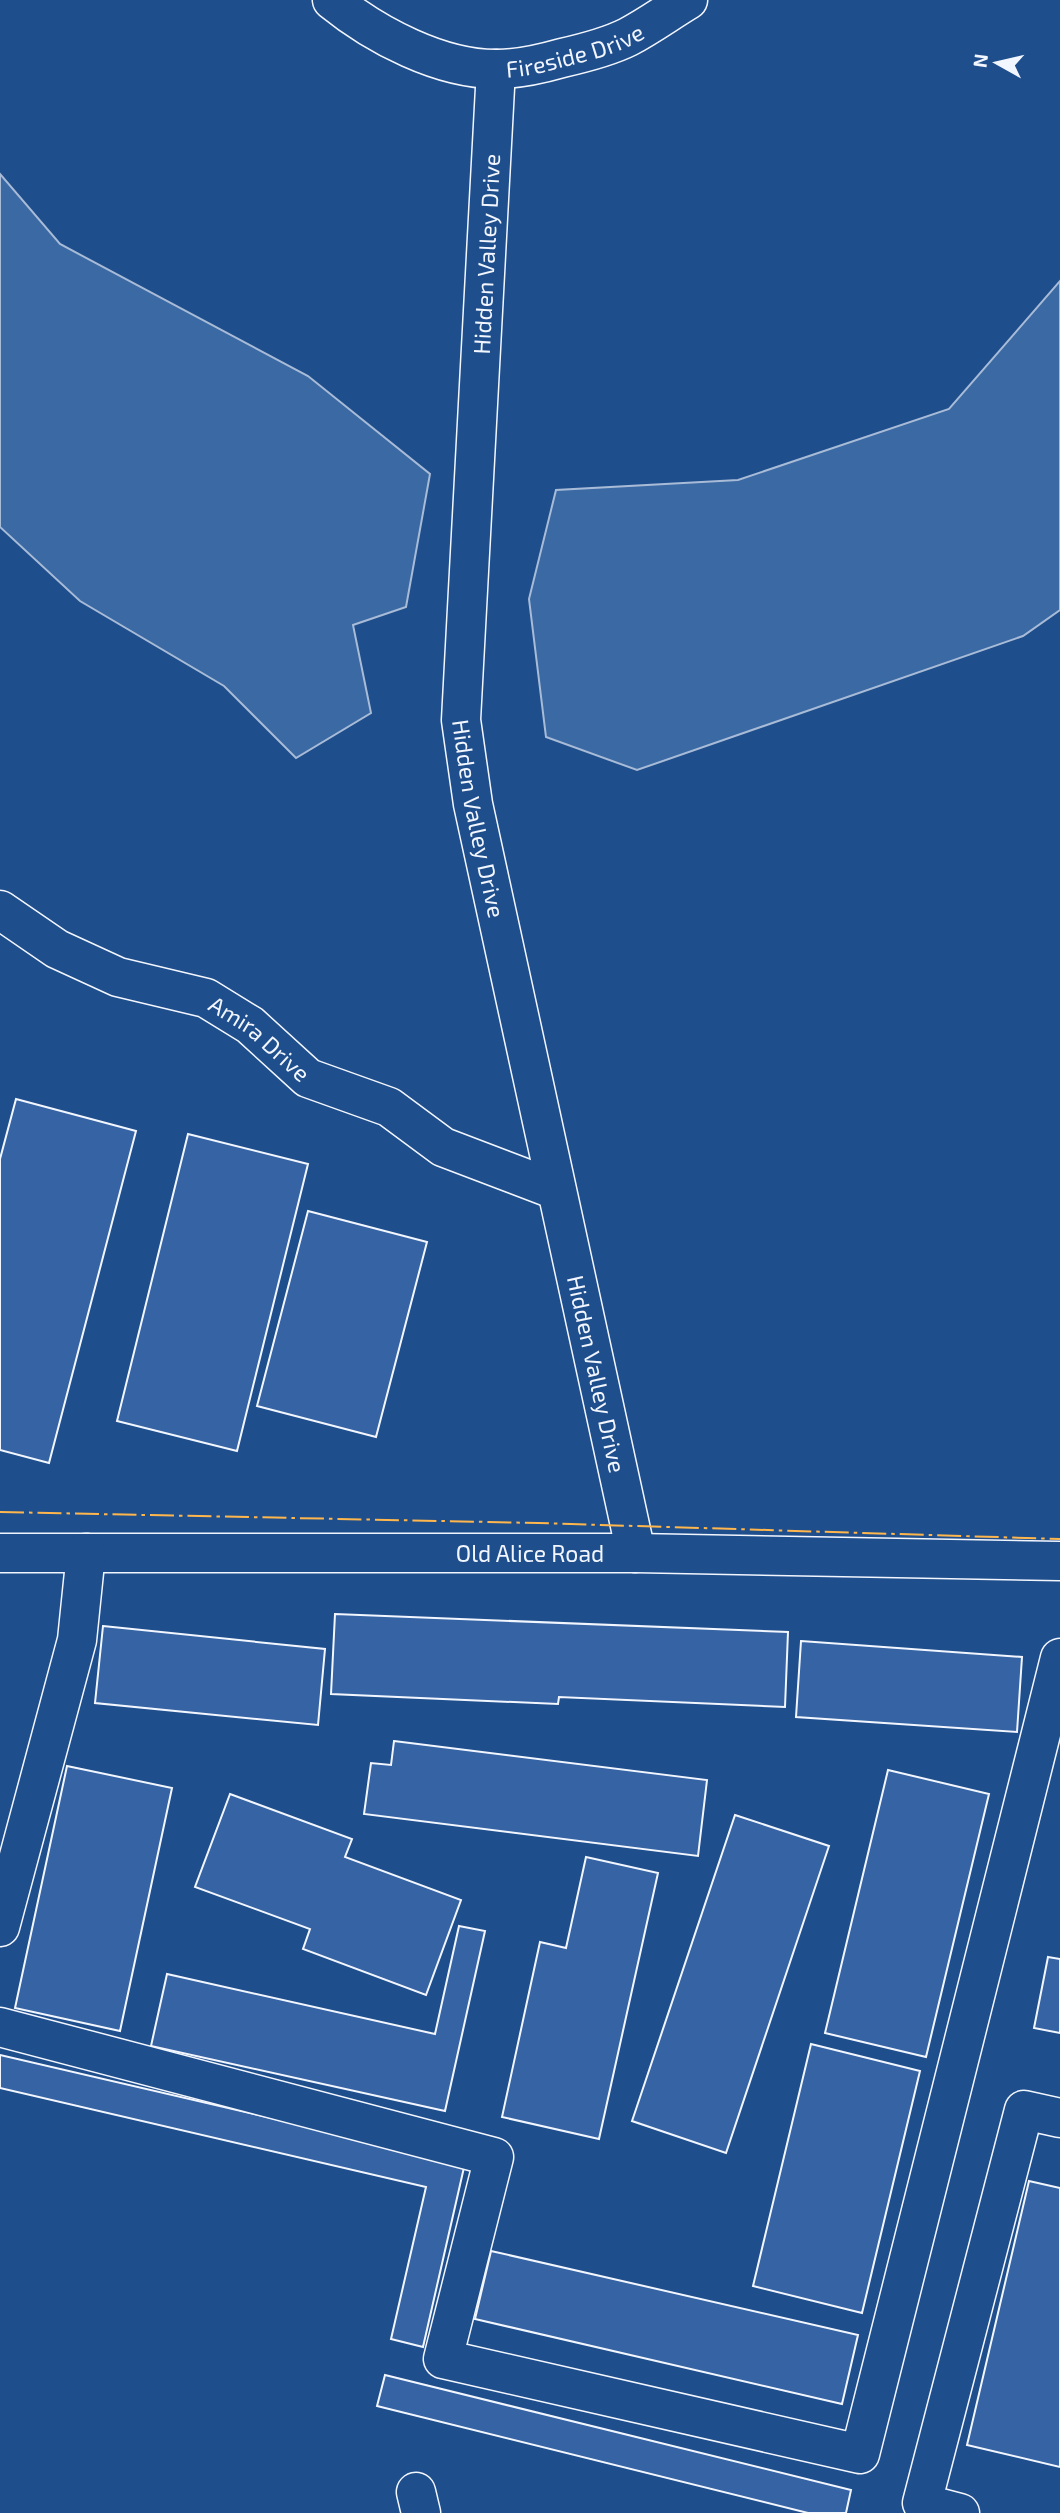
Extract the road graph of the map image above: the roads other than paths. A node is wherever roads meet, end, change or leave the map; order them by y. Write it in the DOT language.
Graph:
graph roads {
  1 [pos="332,0"];
  2 [pos="688,0"];
  3 [pos="496,69"];
  4 [pos="0,910"];
  5 [pos="556,1190"];
  6 [pos="0,1553"];
  7 [pos="86,1553"];
  8 [pos="636,1553"];
  9 [pos="1060,1561"];
  10 [pos="1060,1658"];
  11 [pos="0,1927"];
  12 [pos="0,2027"];
  13 [pos="1060,2118"];
  14 [pos="959,2513"];
  1 -- 3 [label="street, Fireside Drive"];
  2 -- 3 [label="street, Fireside Drive"];
  3 -- 5 [label="street, Hidden Valley Drive"];
  4 -- 5 [label="street, Amira Drive"];
  5 -- 8 [label="street, Hidden Valley Drive"];
  6 -- 7 [label="street, Old Alice Road"];
  7 -- 8 [label="street, Old Alice Road"];
  7 -- 11 [label="street"];
  8 -- 9 [label="street, Old Alice Road"];
  10 -- 12 [label="street"];
  13 -- 14 [label="street"];
}
